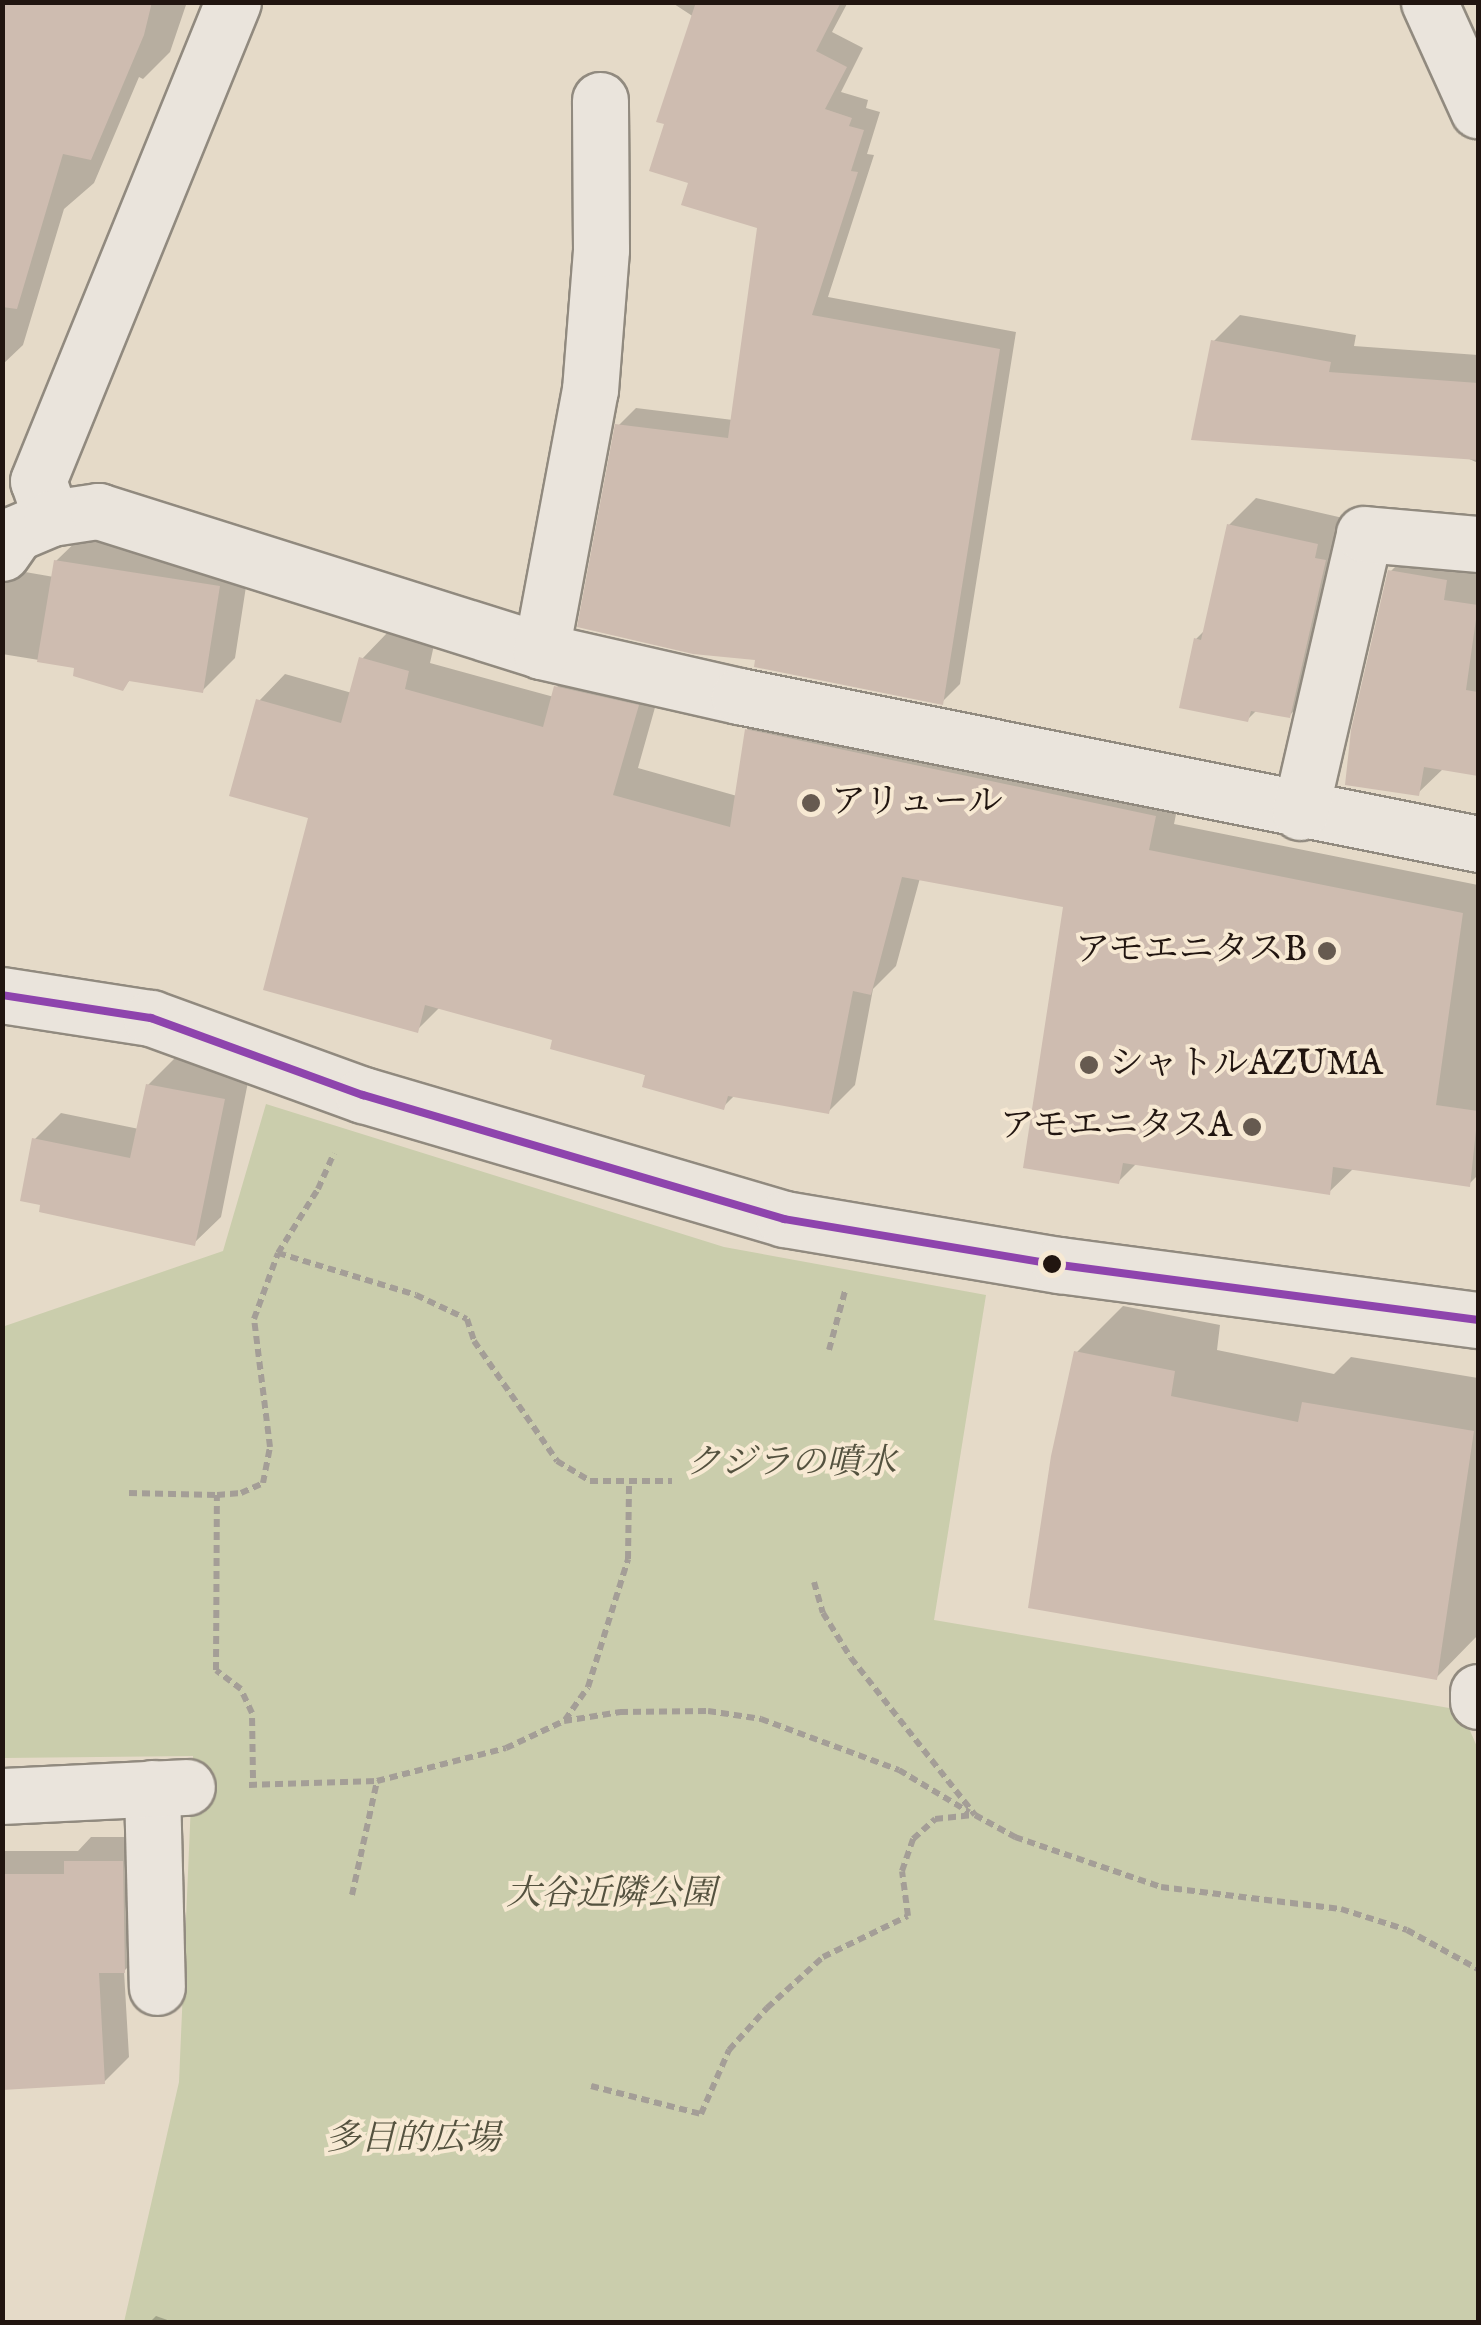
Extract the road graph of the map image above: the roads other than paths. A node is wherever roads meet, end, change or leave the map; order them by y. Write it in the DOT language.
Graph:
graph roads {
  1 [pos="233,2"];
  2 [pos="1429,2"];
  3 [pos="600,100"];
  4 [pos="1478,110"];
  5 [pos="51,518"];
  6 [pos="1478,544"];
  7 [pos="2,554"];
  8 [pos="541,651"];
  9 [pos="1300,812"];
  10 [pos="1478,844"];
  11 [pos="2,995"];
  12 [pos="1478,1320"];
  13 [pos="1478,1692"];
  14 [pos="1478,1701"];
  15 [pos="2,1796"];
  16 [pos="157,1986"];
  1 -- 5 [label="street"];
  2 -- 4 [label="street"];
  3 -- 8 [label="street"];
  5 -- 7 [label="street"];
  5 -- 8 [label="street"];
  6 -- 9 [label="street"];
  8 -- 9 [label="street"];
  9 -- 10 [label="street"];
  11 -- 12 [label="street"];
  13 -- 14 [label="street"];
  15 -- 16 [label="street"];
}
